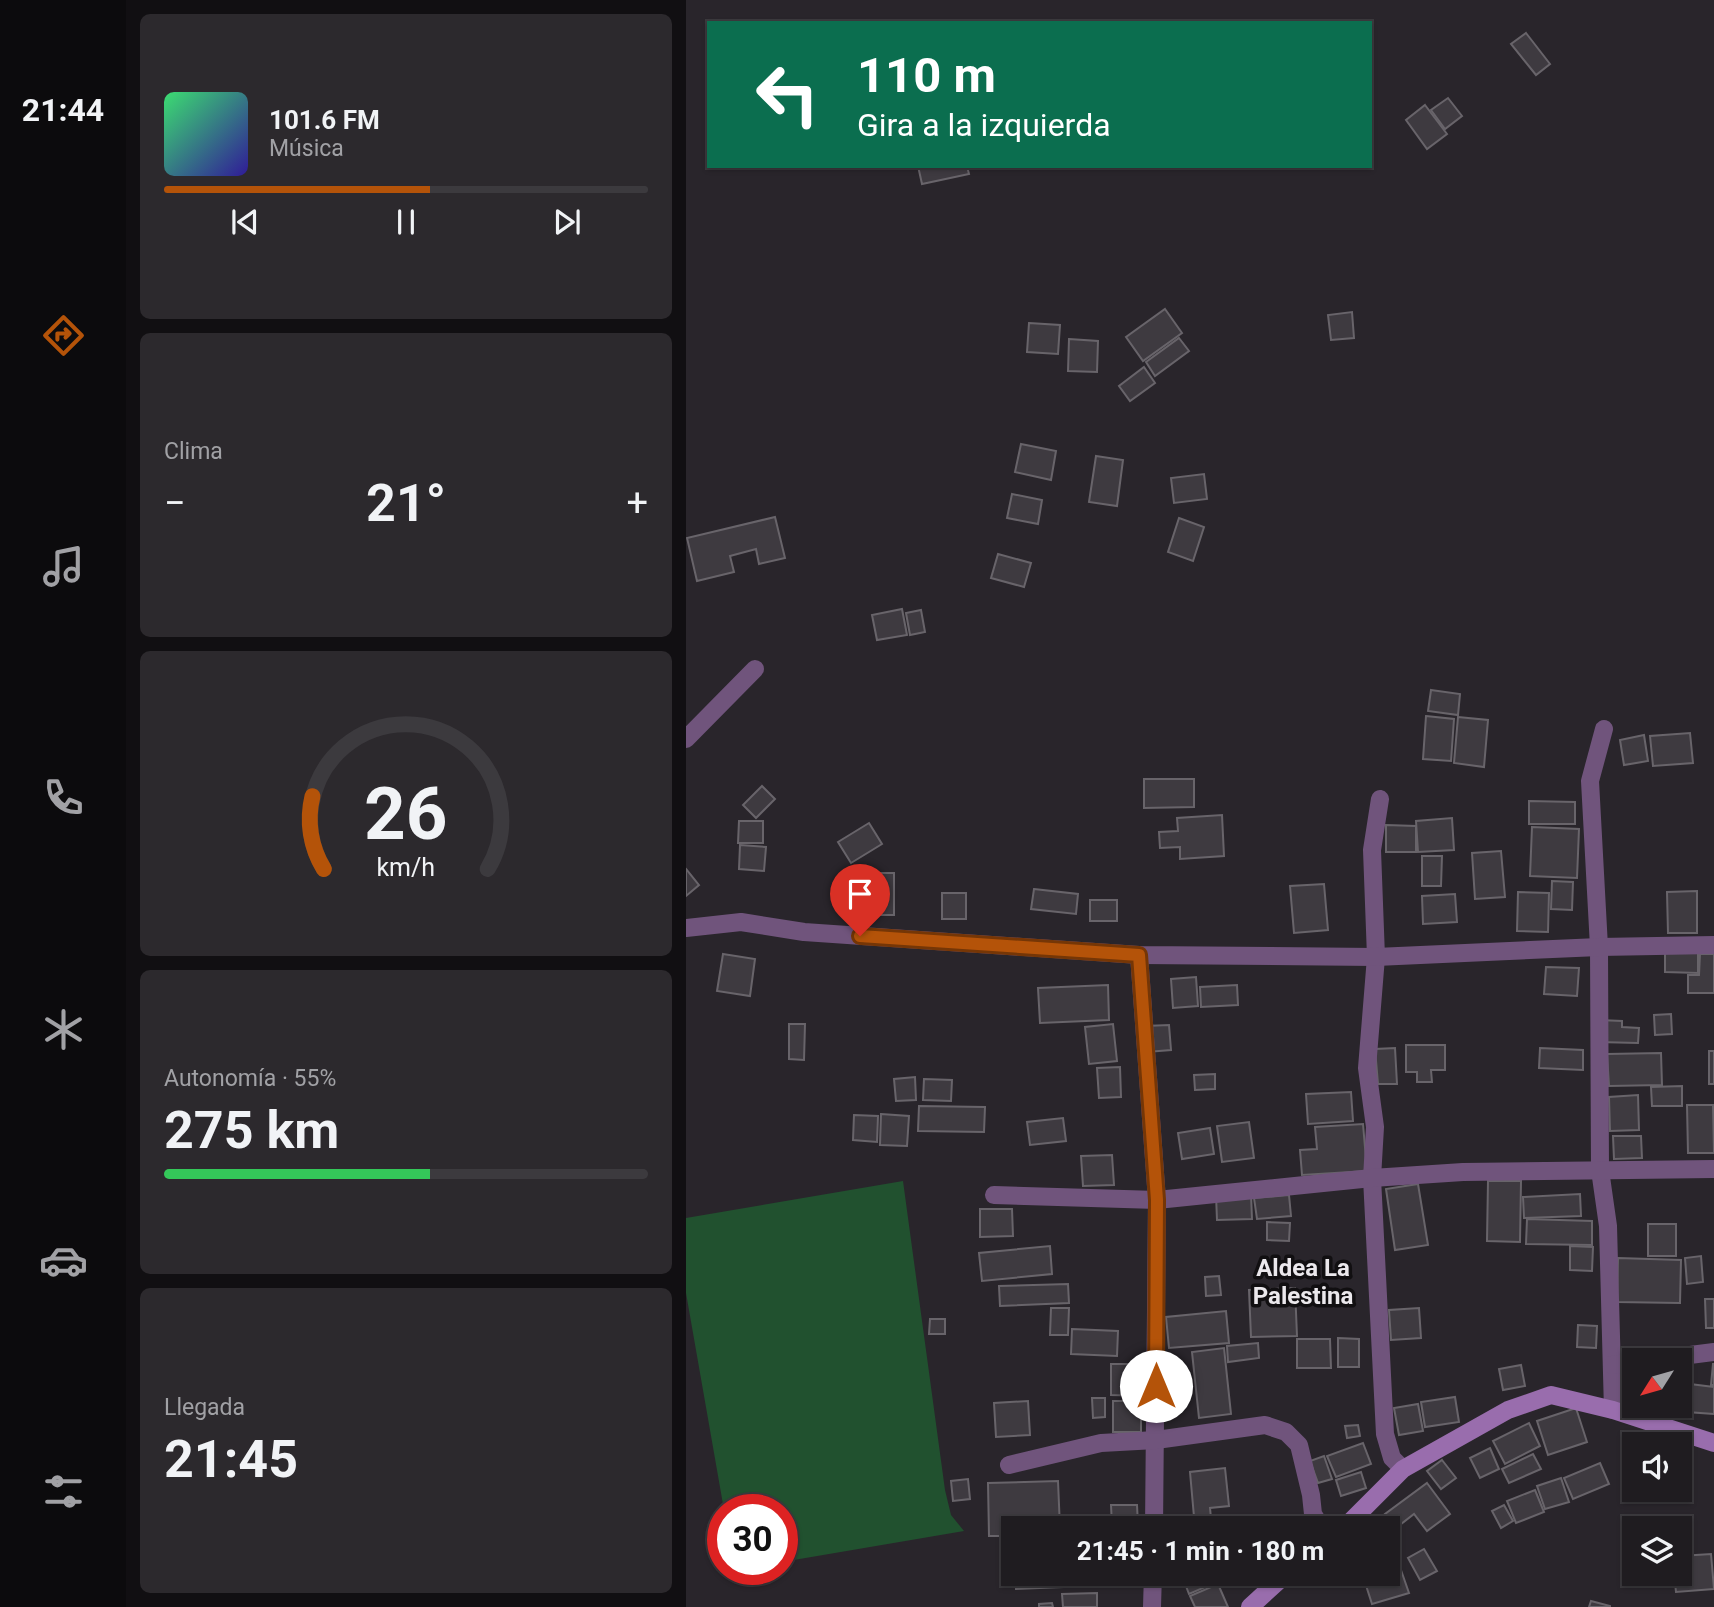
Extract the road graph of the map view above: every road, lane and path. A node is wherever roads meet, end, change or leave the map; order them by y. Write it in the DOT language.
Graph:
graph roads {
  1 [pos="755,669"];
  2 [pos="1604,729"];
  3 [pos="686,739"];
  4 [pos="1380,799"];
  5 [pos="686,928"];
  6 [pos="1714,945"];
  7 [pos="1599,947"];
  8 [pos="1139,955"];
  9 [pos="1376,957"];
  10 [pos="1714,1169"];
  11 [pos="1600,1170"];
  12 [pos="1372,1178"];
  13 [pos="993,1195"];
  14 [pos="1157,1200"];
  15 [pos="1714,1352"];
  16 [pos="1692,1355"];
  17 [pos="1622,1364"];
  18 [pos="1612,1365"];
  19 [pos="1613,1410"];
  20 [pos="1156,1440"];
  21 [pos="1714,1443"];
  22 [pos="1009,1465"];
  23 [pos="1403,1469"];
  24 [pos="1154,1516"];
  25 [pos="1314,1516"];
  26 [pos="1356,1516"];
  27 [pos="1153,1586"];
  28 [pos="1273,1586"];
  29 [pos="1152,1607"];
  30 [pos="1250,1607"];
  1 -- 3 [label="street"];
  2 -- 7 [label="street"];
  4 -- 9 [label="street"];
  5 -- 8 [label="street"];
  6 -- 7 [label="street"];
  7 -- 9 [label="street"];
  7 -- 11 [label="street"];
  8 -- 9 [label="street"];
  8 -- 14 [label="street"];
  9 -- 12 [label="street"];
  10 -- 11 [label="street"];
  11 -- 12 [label="street"];
  11 -- 18 [label="street"];
  12 -- 14 [label="street"];
  12 -- 23 [label="street"];
  13 -- 14 [label="street"];
  14 -- 20 [label="street"];
  15 -- 16 [label="street"];
  17 -- 18 [label="street"];
  18 -- 19 [label="street"];
  19 -- 21 [label="street"];
  19 -- 23 [label="street"];
  20 -- 22 [label="street"];
  20 -- 24 [label="street"];
  20 -- 25 [label="street"];
  23 -- 26 [label="street"];
  27 -- 29 [label="street"];
  28 -- 30 [label="street"];
}
